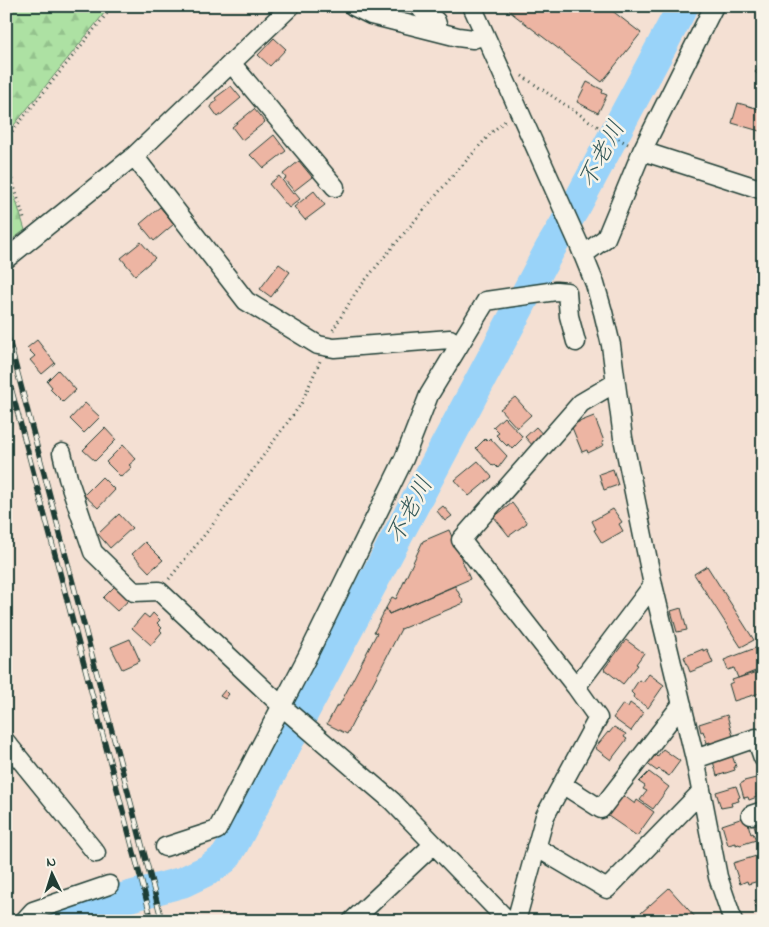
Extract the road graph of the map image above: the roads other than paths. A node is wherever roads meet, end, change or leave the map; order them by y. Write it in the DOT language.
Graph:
graph roads {
  1 [pos="291,6"];
  2 [pos="353,6"];
  3 [pos="472,6"];
  4 [pos="714,6"];
  5 [pos="421,8"];
  6 [pos="439,31"];
  7 [pos="484,35"];
  8 [pos="231,64"];
  9 [pos="636,149"];
  10 [pos="134,156"];
  11 [pos="336,187"];
  12 [pos="763,190"];
  13 [pos="581,248"];
  14 [pos="6,259"];
  15 [pos="595,284"];
  16 [pos="562,292"];
  17 [pos="450,339"];
  18 [pos="576,342"];
  19 [pos="615,383"];
  20 [pos="62,453"];
  21 [pos="653,584"];
  22 [pos="576,687"];
  23 [pos="682,704"];
  24 [pos="287,712"];
  25 [pos="6,742"];
  26 [pos="763,758"];
  27 [pos="695,760"];
  28 [pos="562,784"];
  29 [pos="701,792"];
  30 [pos="434,845"];
  31 [pos="165,847"];
  32 [pos="536,847"];
  33 [pos="96,853"];
  34 [pos="109,885"];
  35 [pos="729,918"];
  36 [pos="24,921"];
  37 [pos="352,921"];
  38 [pos="508,921"];
  39 [pos="516,921"];
  1 -- 8 [label="street"];
  2 -- 6 [label="street"];
  3 -- 7 [label="street"];
  4 -- 9 [label="street"];
  5 -- 6 [label="street"];
  6 -- 7 [label="street"];
  7 -- 13 [label="street"];
  8 -- 10 [label="street"];
  8 -- 11 [label="street"];
  9 -- 12 [label="street"];
  9 -- 13 [label="street"];
  10 -- 14 [label="street"];
  10 -- 17 [label="street"];
  13 -- 15 [label="street"];
  15 -- 16 [label="street"];
  15 -- 19 [label="street"];
  16 -- 18 [label="street"];
  16 -- 24 [label="street"];
  19 -- 21 [label="street"];
  19 -- 22 [label="street"];
  20 -- 24 [label="street"];
  21 -- 22 [label="street"];
  21 -- 23 [label="street"];
  22 -- 28 [label="street"];
  23 -- 27 [label="street"];
  23 -- 28 [label="street"];
  24 -- 30 [label="street"];
  24 -- 31 [label="street"];
  25 -- 33 [label="street"];
  26 -- 27 [label="street"];
  27 -- 29 [label="street"];
  28 -- 32 [label="street"];
  29 -- 32 [label="street"];
  29 -- 35 [label="street"];
  30 -- 37 [label="street"];
  30 -- 38 [label="street"];
  32 -- 39 [label="street"];
  34 -- 36 [label="street"];
}
